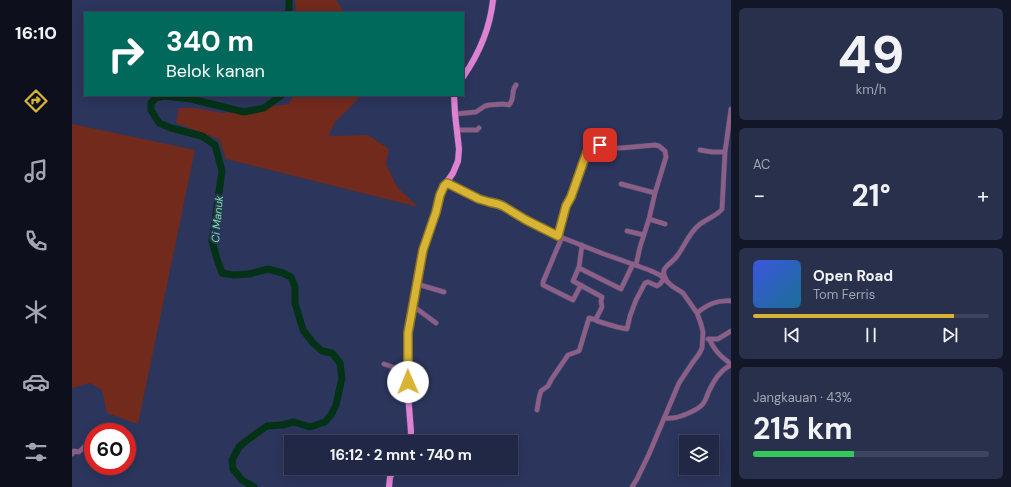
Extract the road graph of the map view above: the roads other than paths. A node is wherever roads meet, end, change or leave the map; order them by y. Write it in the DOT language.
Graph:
graph roads {
  1 [pos="493,0"];
  2 [pos="464,75"];
  3 [pos="516,85"];
  4 [pos="454,96"];
  5 [pos="731,109"];
  6 [pos="454,114"];
  7 [pos="479,128"];
  8 [pos="457,130"];
  9 [pos="700,150"];
  10 [pos="725,152"];
  11 [pos="447,183"];
  12 [pos="621,184"];
  13 [pos="655,193"];
  14 [pos="649,219"];
  15 [pos="665,224"];
  16 [pos="627,231"];
  17 [pos="644,235"];
  18 [pos="560,236"];
  19 [pos="582,245"];
  20 [pos="634,264"];
  21 [pos="579,268"];
  22 [pos="664,279"];
  23 [pos="417,284"];
  24 [pos="581,285"];
  25 [pos="672,286"];
  26 [pos="444,292"];
  27 [pos="731,301"];
  28 [pos="413,306"];
  29 [pos="697,313"];
  30 [pos="596,320"];
  31 [pos="436,322"];
  32 [pos="731,331"];
  33 [pos="703,338"];
  34 [pos="709,339"];
  35 [pos="384,364"];
  36 [pos="731,364"];
  37 [pos="408,370"];
  38 [pos="537,410"];
  39 [pos="664,418"];
  40 [pos="411,435"];
  41 [pos="84,447"];
  42 [pos="72,454"];
  43 [pos="391,475"];
  44 [pos="389,487"];
  45 [pos="632,487"];
  1 -- 2 [label="main road"];
  3 -- 6 [label="street"];
  4 -- 6 [label="main road"];
  5 -- 10 [label="street"];
  6 -- 8 [label="main road"];
  7 -- 8 [label="street"];
  8 -- 11 [label="main road"];
  9 -- 10 [label="street"];
  10 -- 25 [label="street"];
  11 -- 18 [label="street"];
  11 -- 23 [label="main road"];
  12 -- 13 [label="street"];
  13 -- 14 [label="street"];
  13 -- 18 [label="street"];
  14 -- 15 [label="street"];
  14 -- 17 [label="street"];
  16 -- 17 [label="street"];
  17 -- 20 [label="street"];
  18 -- 19 [label="street"];
  18 -- 24 [label="street"];
  19 -- 20 [label="street"];
  19 -- 21 [label="street"];
  20 -- 21 [label="street"];
  20 -- 22 [label="street"];
  21 -- 24 [label="street"];
  22 -- 25 [label="street"];
  22 -- 30 [label="street"];
  23 -- 26 [label="street"];
  23 -- 28 [label="main road"];
  24 -- 30 [label="street"];
  25 -- 29 [label="street"];
  27 -- 29 [label="street"];
  28 -- 31 [label="street"];
  28 -- 37 [label="main road"];
  29 -- 33 [label="street"];
  30 -- 38 [label="street"];
  32 -- 34 [label="street"];
  33 -- 34 [label="street"];
  33 -- 39 [label="street"];
  34 -- 36 [label="street"];
  35 -- 37 [label="street"];
  36 -- 39 [label="street"];
  37 -- 40 [label="main road"];
  39 -- 45 [label="street"];
  41 -- 42 [label="street"];
  43 -- 44 [label="main road"];
}
